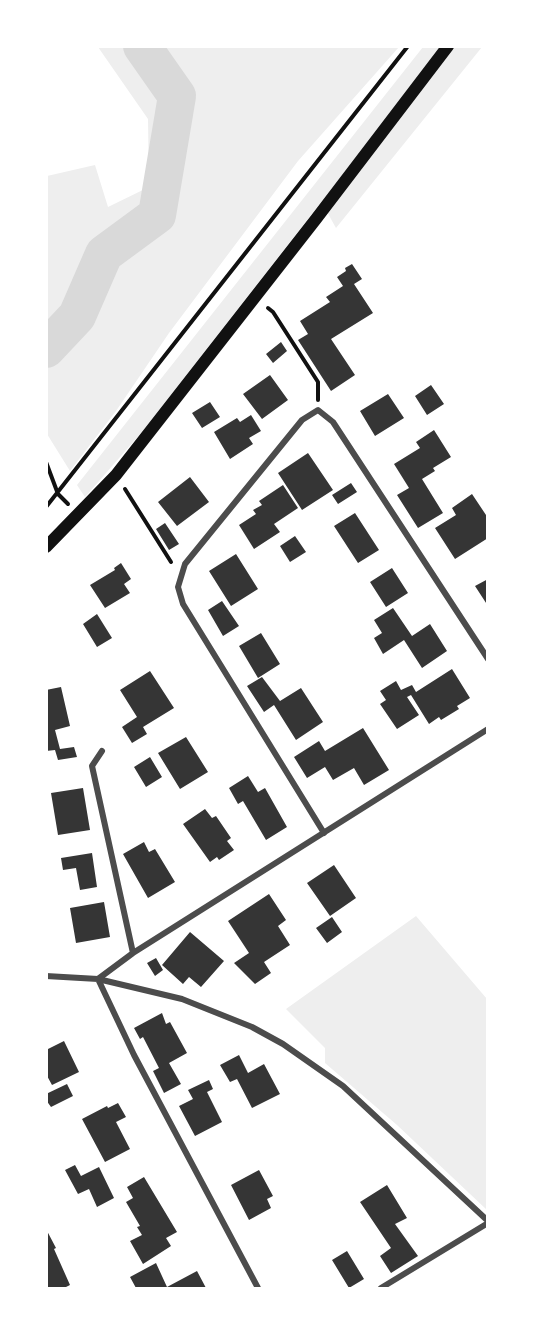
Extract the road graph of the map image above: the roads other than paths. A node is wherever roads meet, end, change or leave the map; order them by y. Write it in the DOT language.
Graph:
graph roads {
  1 [pos="448,46"];
  2 [pos="46,547"];
  3 [pos="488,659"];
  4 [pos="488,729"];
  5 [pos="102,750"];
  6 [pos="324,833"];
  7 [pos="133,952"];
  8 [pos="46,976"];
  9 [pos="98,979"];
  10 [pos="488,1222"];
  11 [pos="258,1288"];
  12 [pos="381,1288"];
  1 -- 2 [label="main road"];
  3 -- 6 [label="street"];
  4 -- 6 [label="street"];
  5 -- 7 [label="street"];
  6 -- 7 [label="street"];
  7 -- 9 [label="street"];
  8 -- 9 [label="street"];
  9 -- 10 [label="street"];
  9 -- 11 [label="street"];
  10 -- 12 [label="street"];
}
